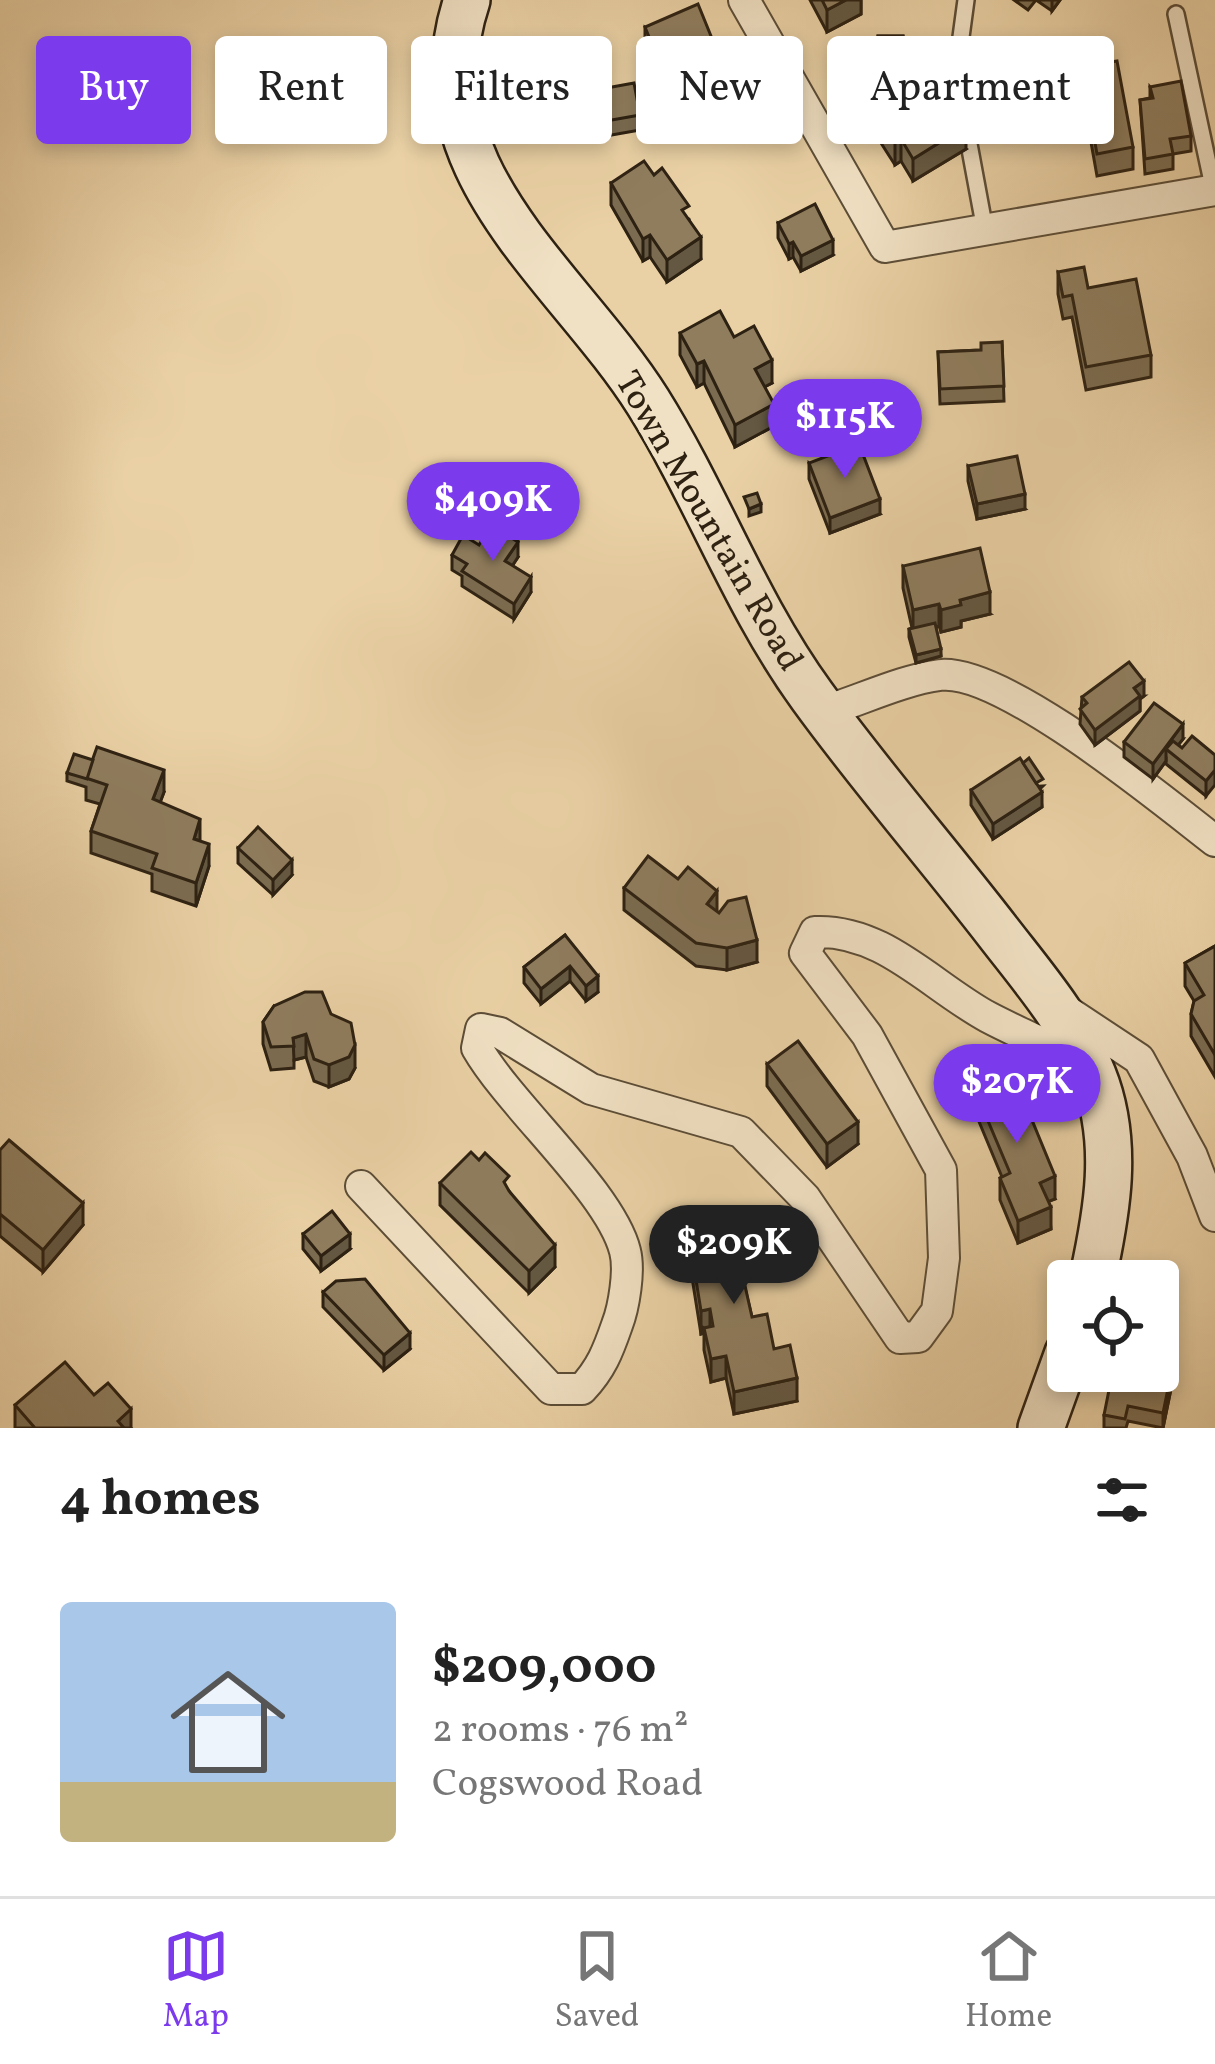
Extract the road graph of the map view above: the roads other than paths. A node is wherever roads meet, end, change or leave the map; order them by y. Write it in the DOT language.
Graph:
graph roads {
  1 [pos="467,0"];
  2 [pos="744,0"];
  3 [pos="966,0"];
  4 [pos="1176,14"];
  5 [pos="1214,190"];
  6 [pos="985,230"];
  7 [pos="825,711"];
  8 [pos="1215,841"];
  9 [pos="1052,1001"];
  10 [pos="1092,1073"];
  11 [pos="361,1186"];
  12 [pos="1215,1216"];
  13 [pos="1096,1260"];
  14 [pos="1054,1392"];
  15 [pos="1041,1428"];
  1 -- 7 [label="main road, Town Mountain Road"];
  2 -- 6 [label="street"];
  3 -- 6 [label="lane"];
  4 -- 5 [label="lane"];
  5 -- 6 [label="street"];
  7 -- 8 [label="street"];
  7 -- 9 [label="main road, Town Mountain Road"];
  9 -- 10 [label="main road, Town Mountain Road"];
  9 -- 12 [label="street"];
  10 -- 11 [label="street"];
  10 -- 13 [label="main road, Town Mountain Road"];
  14 -- 15 [label="main road"];
}
